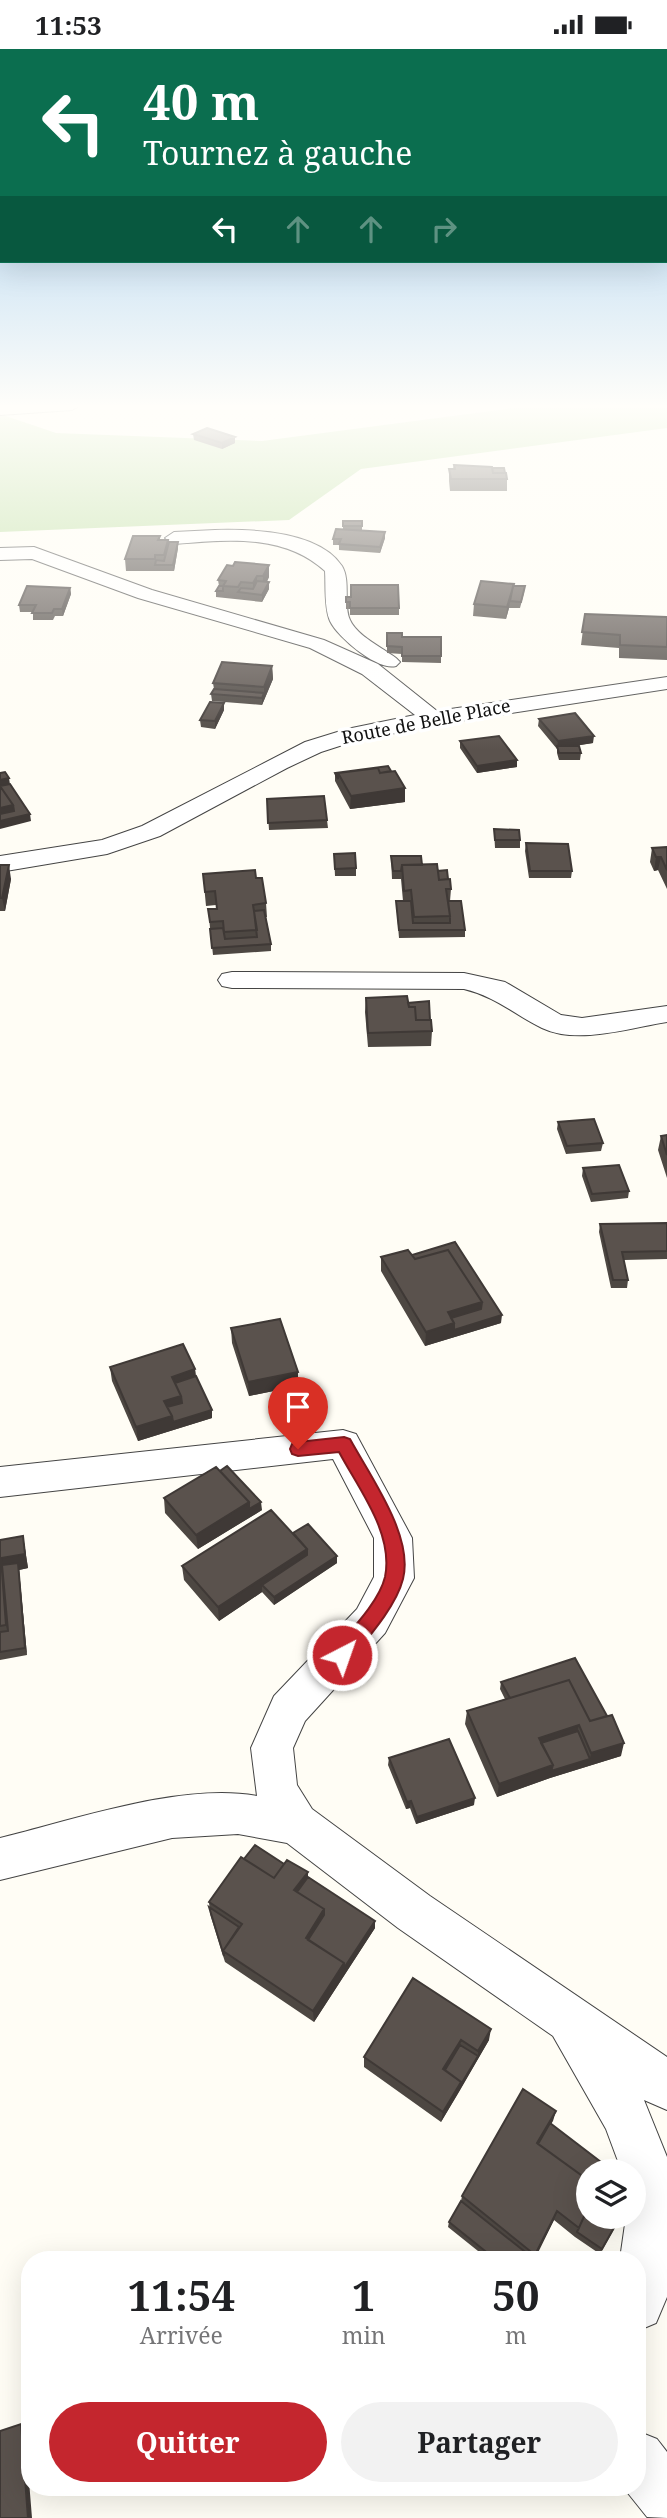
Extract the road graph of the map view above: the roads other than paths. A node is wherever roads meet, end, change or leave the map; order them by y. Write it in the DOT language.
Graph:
graph roads {
  1 [pos="174,538"];
  2 [pos="0,554"];
  3 [pos="667,683"];
  4 [pos="426,712"];
  5 [pos="0,864"];
  6 [pos="232,980"];
  7 [pos="667,1014"];
  8 [pos="0,1482"];
  9 [pos="297,1823"];
  10 [pos="0,1859"];
  11 [pos="569,2018"];
  12 [pos="667,2086"];
  13 [pos="646,2262"];
  14 [pos="646,2470"];
  15 [pos="667,2497"];
  1 -- 4 [label="street"];
  2 -- 4 [label="street"];
  3 -- 4 [label="street, Route de Belle Place"];
  4 -- 5 [label="street, Route de Belle Place"];
  6 -- 7 [label="street"];
  8 -- 9 [label="street"];
  9 -- 10 [label="street"];
  9 -- 11 [label="street"];
  11 -- 12 [label="street"];
  11 -- 13 [label="street"];
  14 -- 15 [label="street"];
}
